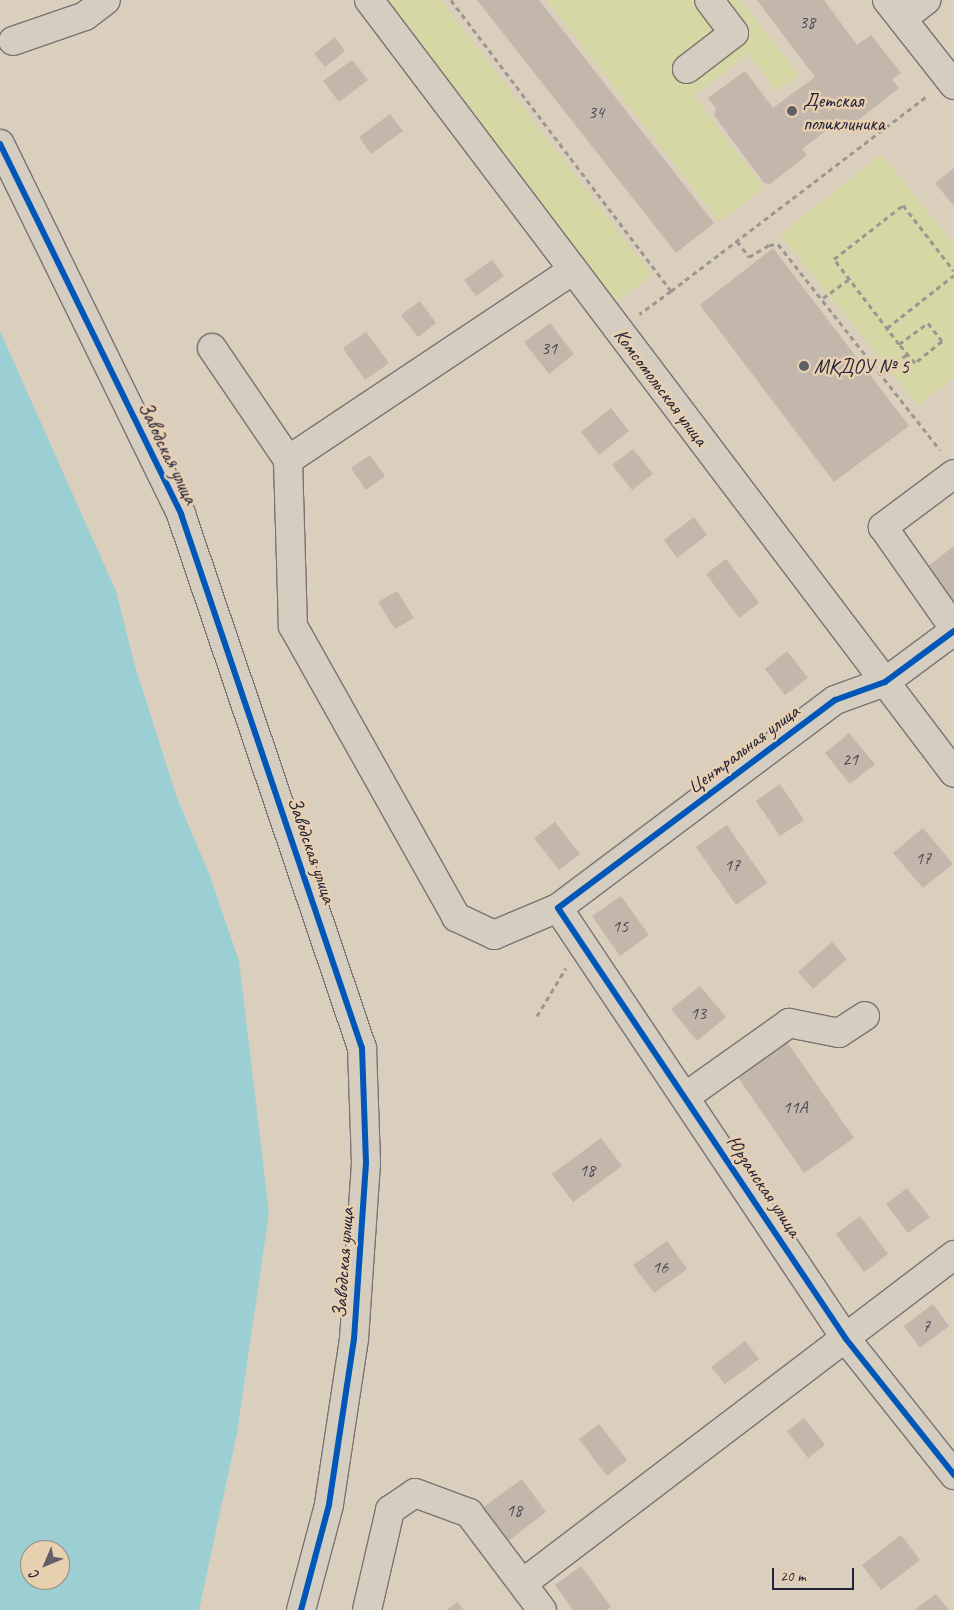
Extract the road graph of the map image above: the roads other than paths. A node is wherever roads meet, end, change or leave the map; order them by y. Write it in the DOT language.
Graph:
graph roads {
  1 [pos="106,0"];
  2 [pos="369,0"];
  3 [pos="708,0"];
  4 [pos="926,0"];
  5 [pos="894,9"];
  6 [pos="13,42"];
  7 [pos="687,69"];
  8 [pos="952,82"];
  9 [pos="0,144"];
  10 [pos="573,270"];
  11 [pos="212,348"];
  12 [pos="288,460"];
  13 [pos="948,463"];
  14 [pos="954,629"];
  15 [pos="885,682"];
  16 [pos="954,773"];
  17 [pos="558,908"];
  18 [pos="865,1016"];
  19 [pos="685,1097"];
  20 [pos="954,1255"];
  21 [pos="846,1340"];
  22 [pos="954,1475"];
  23 [pos="523,1583"];
  24 [pos="301,1610"];
  25 [pos="367,1610"];
  26 [pos="542,1610"];
  1 -- 6 [label="street"];
  2 -- 10 [label="street, Комсомольская улица"];
  3 -- 7 [label="street"];
  4 -- 5 [label="street"];
  5 -- 8 [label="street"];
  9 -- 24 [label="street, Заводская улица"];
  10 -- 12 [label="street"];
  10 -- 15 [label="street, Комсомольская улица"];
  11 -- 12 [label="street"];
  12 -- 17 [label="street, Центральная улица"];
  13 -- 14 [label="street"];
  14 -- 15 [label="street, Центральная улица"];
  15 -- 16 [label="street, Комсомольская улица"];
  15 -- 17 [label="street, Центральная улица"];
  17 -- 19 [label="street, Юрзанская улица"];
  18 -- 19 [label="street"];
  19 -- 21 [label="street, Юрзанская улица"];
  20 -- 21 [label="street"];
  21 -- 22 [label="street, Юрзанская улица"];
  21 -- 23 [label="street"];
  23 -- 25 [label="street"];
  23 -- 26 [label="street"];
}
